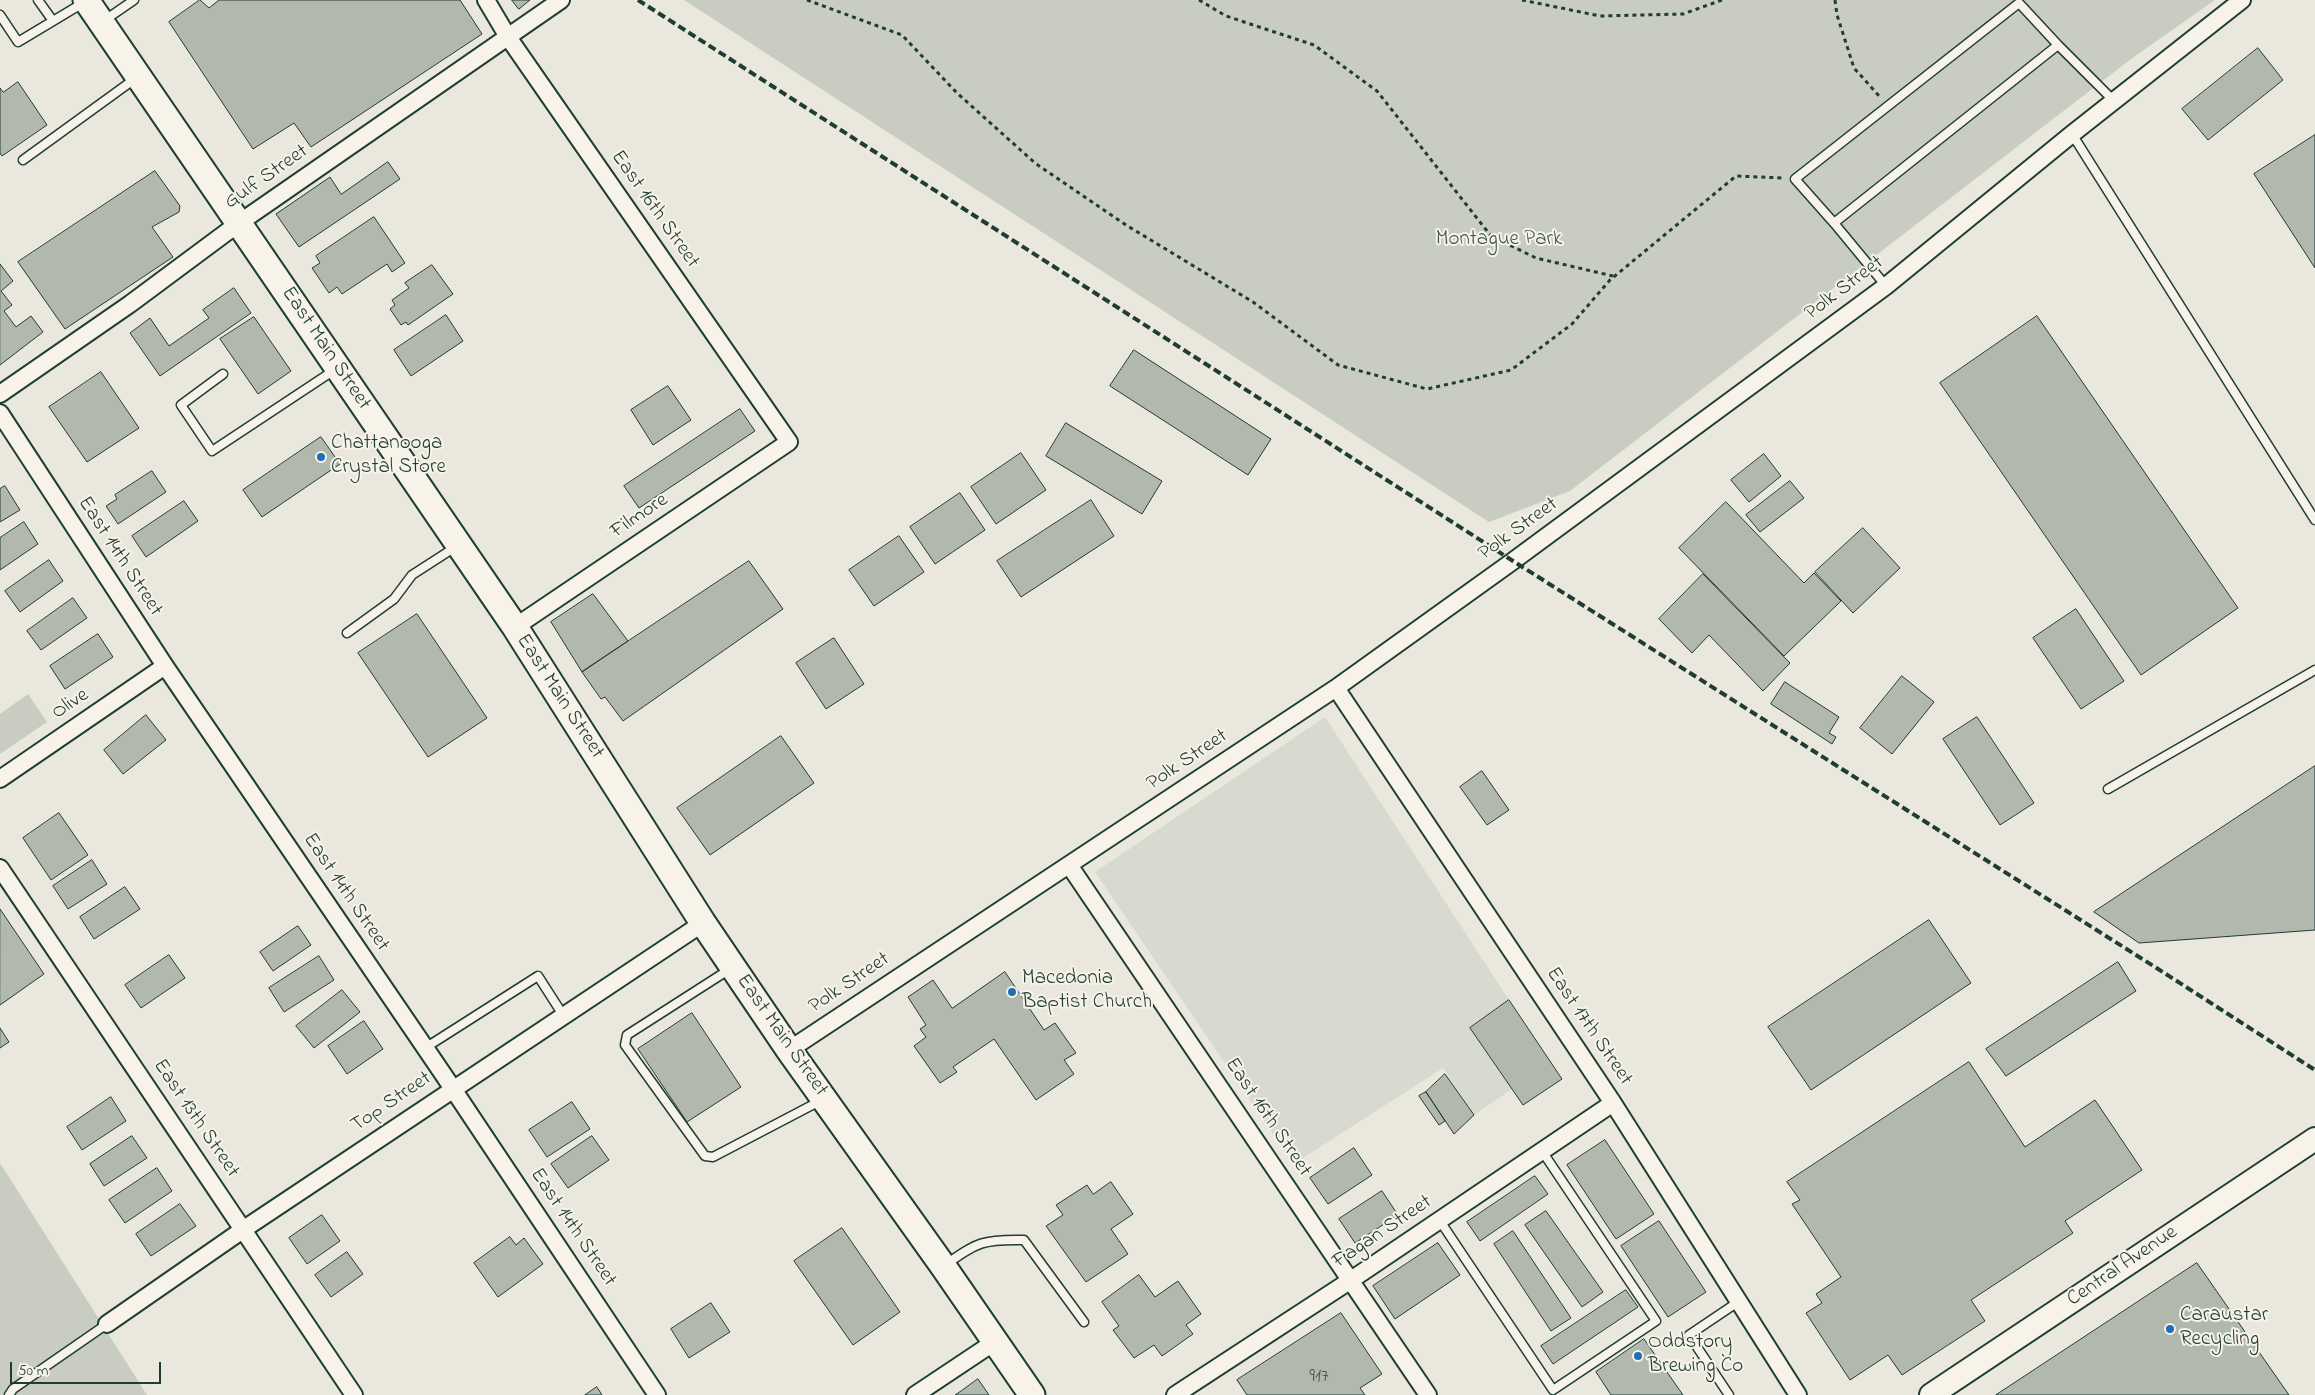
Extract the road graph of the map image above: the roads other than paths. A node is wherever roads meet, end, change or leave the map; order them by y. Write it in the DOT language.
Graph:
graph roads {
  1 [pos="38,0"];
  2 [pos="86,0"];
  3 [pos="134,0"];
  4 [pos="486,0"];
  5 [pos="561,0"];
  6 [pos="2242,0"];
  7 [pos="0,14"];
  8 [pos="53,21"];
  9 [pos="101,23"];
  10 [pos="508,37"];
  11 [pos="2058,45"];
  12 [pos="138,77"];
  13 [pos="2115,102"];
  14 [pos="2072,134"];
  15 [pos="23,160"];
  16 [pos="239,223"];
  17 [pos="1834,223"];
  18 [pos="1886,286"];
  19 [pos="338,368"];
  20 [pos="223,374"];
  21 [pos="0,394"];
  22 [pos="0,412"];
  23 [pos="789,442"];
  24 [pos="2315,520"];
  25 [pos="459,545"];
  26 [pos="515,627"];
  27 [pos="347,633"];
  28 [pos="165,666"];
  29 [pos="2315,670"];
  30 [pos="1336,688"];
  31 [pos="0,779"];
  32 [pos="2108,789"];
  33 [pos="1069,865"];
  34 [pos="0,868"];
  35 [pos="703,923"];
  36 [pos="733,967"];
  37 [pos="563,1015"];
  38 [pos="425,1048"];
  39 [pos="789,1050"];
  40 [pos="452,1088"];
  41 [pos="824,1099"];
  42 [pos="1613,1103"];
  43 [pos="2315,1139"];
  44 [pos="1542,1151"];
  45 [pos="1440,1221"];
  46 [pos="244,1229"];
  47 [pos="944,1266"];
  48 [pos="1351,1280"];
  49 [pos="1738,1302"];
  50 [pos="1084,1322"];
  51 [pos="107,1324"];
  52 [pos="996,1341"];
  53 [pos="9,1395"];
  54 [pos="354,1395"];
  55 [pos="657,1395"];
  56 [pos="915,1395"];
  57 [pos="1032,1395"];
  58 [pos="1175,1395"];
  59 [pos="1428,1395"];
  60 [pos="1729,1395"];
  61 [pos="1798,1395"];
  62 [pos="1931,1395"];
  1 -- 8 [label="lane"];
  2 -- 8 [label="lane"];
  2 -- 9 [label="main road, East Main Street"];
  3 -- 9 [label="lane"];
  4 -- 10 [label="street, East 16th Street"];
  5 -- 10 [label="street, Gulf Street"];
  6 -- 13 [label="street, Polk Street"];
  7 -- 8 [label="lane"];
  9 -- 12 [label="main road, East Main Street"];
  10 -- 16 [label="street, Gulf Street"];
  10 -- 23 [label="street, East 16th Street"];
  11 -- 13 [label="lane"];
  11 -- 17 [label="lane"];
  11 -- 17 [label="lane"];
  12 -- 15 [label="lane"];
  12 -- 16 [label="main road, East Main Street"];
  13 -- 14 [label="street, Polk Street"];
  14 -- 18 [label="street, Polk Street"];
  14 -- 24 [label="lane"];
  16 -- 19 [label="main road, East Main Street"];
  16 -- 21 [label="street, Gulf Street"];
  17 -- 18 [label="lane"];
  18 -- 30 [label="street, Polk Street"];
  19 -- 20 [label="lane"];
  19 -- 25 [label="main road, East Main Street"];
  22 -- 28 [label="street, East 14th Street"];
  23 -- 26 [label="street, Filmore"];
  25 -- 26 [label="main road, East Main Street"];
  25 -- 27 [label="lane"];
  26 -- 35 [label="main road, East Main Street"];
  28 -- 31 [label="street, Olive"];
  28 -- 38 [label="street, East 14th Street"];
  29 -- 32 [label="lane"];
  30 -- 33 [label="street, Polk Street"];
  30 -- 42 [label="street, East 17th Street"];
  33 -- 39 [label="street, Polk Street"];
  33 -- 48 [label="street, East 16th Street"];
  34 -- 46 [label="street, East 13th Street"];
  35 -- 36 [label="main road, East Main Street"];
  35 -- 37 [label="street, Top Street"];
  36 -- 39 [label="main road, East Main Street"];
  36 -- 41 [label="lane"];
  37 -- 38 [label="lane"];
  37 -- 40 [label="street, Top Street"];
  38 -- 40 [label="street, East 14th Street"];
  39 -- 41 [label="main road, East Main Street"];
  40 -- 46 [label="street, Top Street"];
  40 -- 55 [label="street, East 14th Street"];
  41 -- 47 [label="main road, East Main Street"];
  42 -- 44 [label="street, Fagan Street"];
  42 -- 49 [label="street, East 17th Street"];
  43 -- 62 [label="main road, Central Avenue"];
  44 -- 45 [label="street, Fagan Street"];
  44 -- 45 [label="lane"];
  45 -- 48 [label="street, Fagan Street"];
  46 -- 51 [label="street, Top Street"];
  46 -- 54 [label="street, East 13th Street"];
  47 -- 50 [label="lane"];
  47 -- 52 [label="main road, East Main Street"];
  48 -- 58 [label="street, Fagan Street"];
  48 -- 59 [label="street, East 16th Street"];
  49 -- 60 [label="lane"];
  49 -- 61 [label="street, East 17th Street"];
  51 -- 53 [label="lane"];
  52 -- 56 [label="street"];
  52 -- 57 [label="main road, East Main Street"];
}
